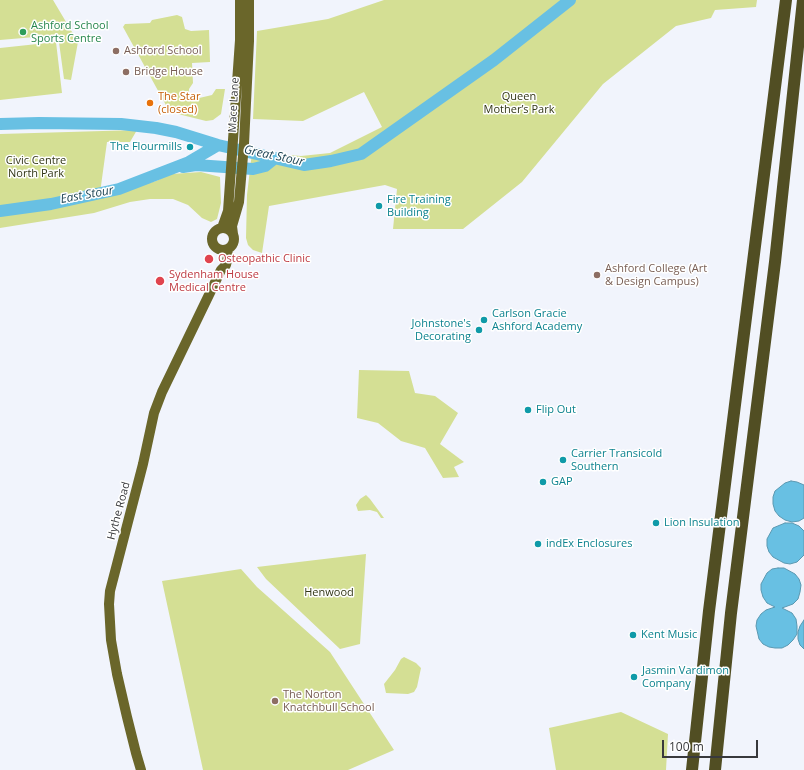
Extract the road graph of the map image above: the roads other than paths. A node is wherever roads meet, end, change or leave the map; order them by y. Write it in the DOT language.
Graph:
graph roads {
  1 [pos="240,0"];
  2 [pos="249,0"];
  3 [pos="786,0"];
  4 [pos="803,0"];
  5 [pos="222,228"];
  6 [pos="233,234"];
  7 [pos="223,250"];
  8 [pos="141,770"];
  9 [pos="692,770"];
  10 [pos="714,770"];
  1 -- 5 [label="main road, Mace Lane"];
  2 -- 6 [label="main road, Mace Lane"];
  3 -- 9 [label="highway"];
  4 -- 10 [label="highway"];
  5 -- 6 [label="main road"];
  5 -- 7 [label="main road"];
  6 -- 7 [label="main road"];
  7 -- 8 [label="main road, Hythe Road"];
}
